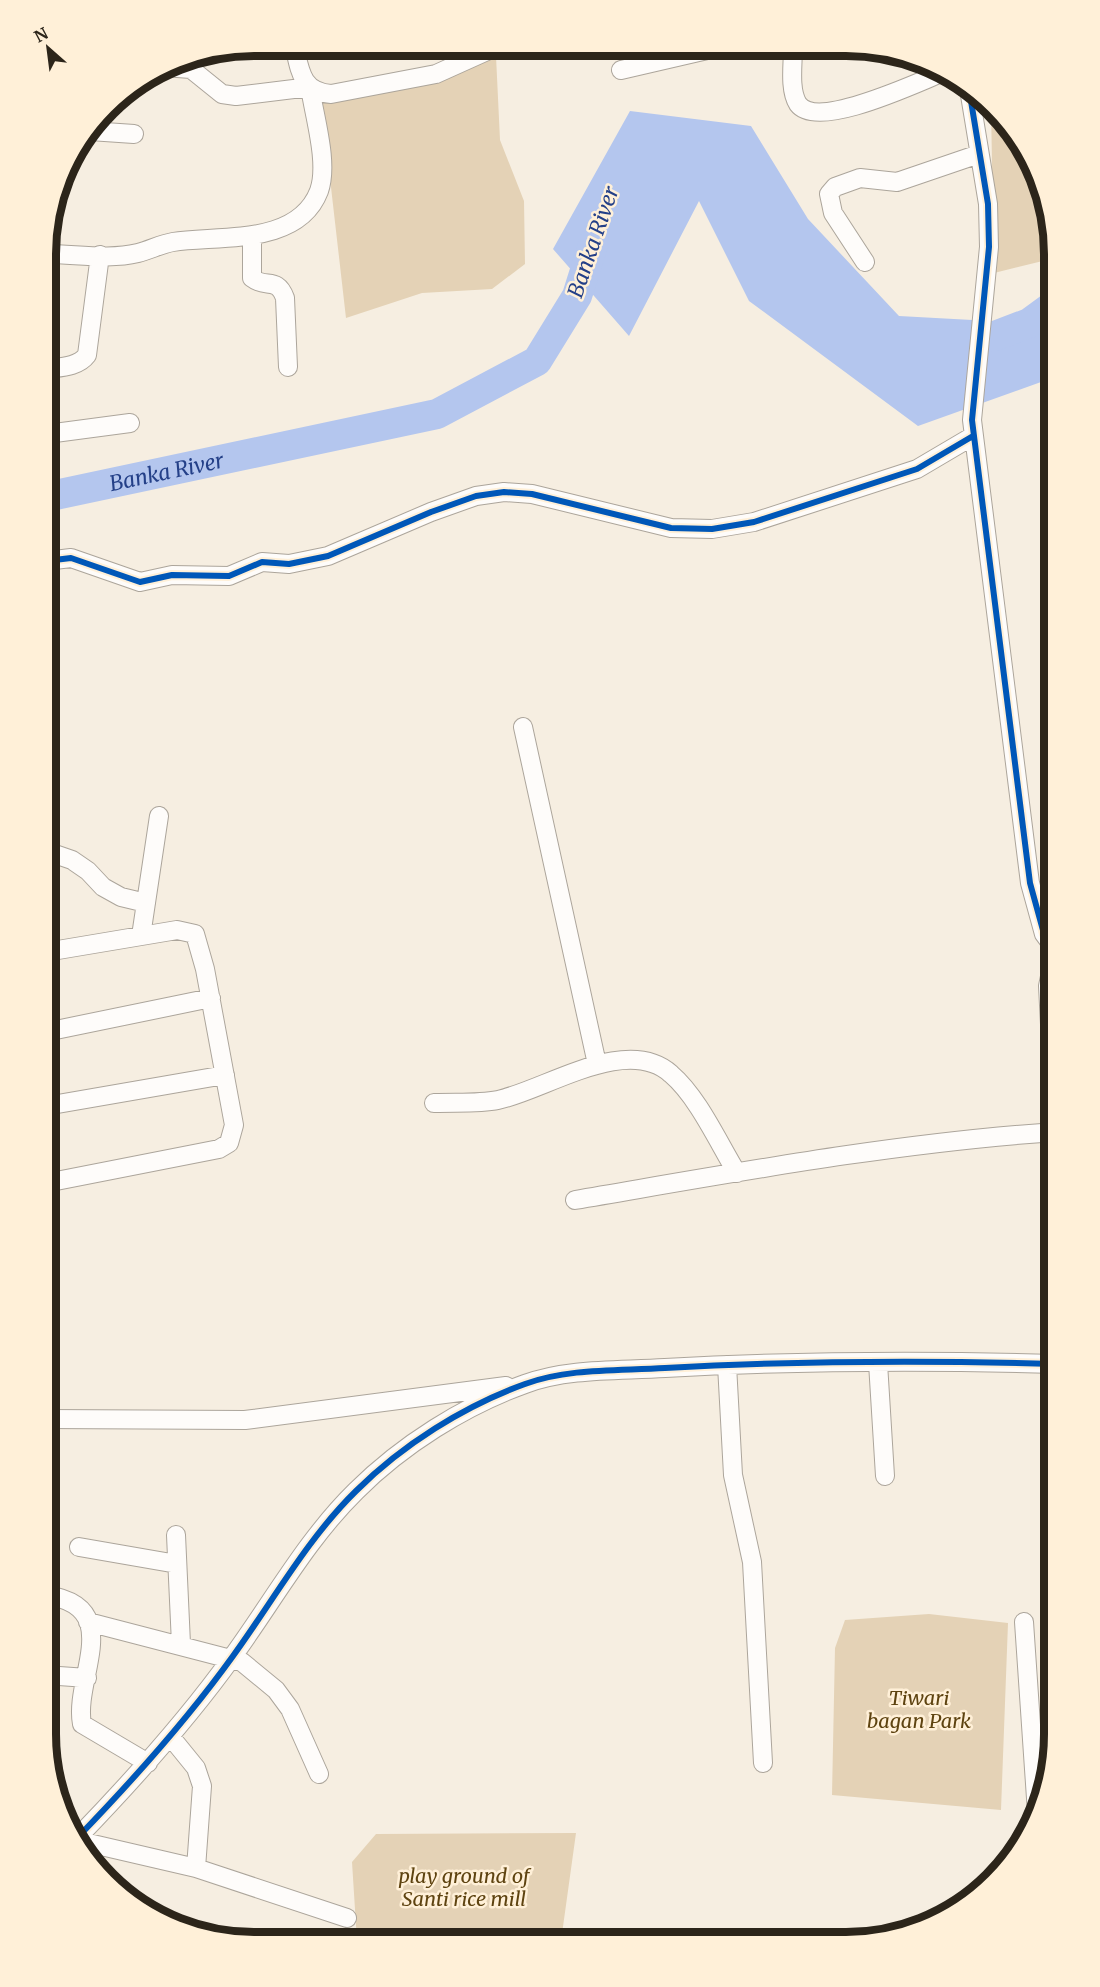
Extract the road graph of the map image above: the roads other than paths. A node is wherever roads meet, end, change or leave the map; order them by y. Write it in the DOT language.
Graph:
graph roads {
  1 [pos="297,56"];
  2 [pos="474,56"];
  3 [pos="681,56"];
  4 [pos="793,56"];
  5 [pos="184,68"];
  6 [pos="621,70"];
  7 [pos="934,76"];
  8 [pos="310,87"];
  9 [pos="971,100"];
  10 [pos="97,131"];
  11 [pos="134,134"];
  12 [pos="979,154"];
  13 [pos="252,235"];
  14 [pos="56,253"];
  15 [pos="100,255"];
  16 [pos="865,262"];
  17 [pos="56,367"];
  18 [pos="288,367"];
  19 [pos="130,423"];
  20 [pos="972,428"];
  21 [pos="56,433"];
  22 [pos="56,560"];
  23 [pos="523,727"];
  24 [pos="159,816"];
  25 [pos="56,854"];
  26 [pos="146,903"];
  27 [pos="1044,934"];
  28 [pos="141,936"];
  29 [pos="56,950"];
  30 [pos="211,998"];
  31 [pos="56,1030"];
  32 [pos="597,1064"];
  33 [pos="225,1074"];
  34 [pos="434,1103"];
  35 [pos="56,1104"];
  36 [pos="1044,1133"];
  37 [pos="737,1173"];
  38 [pos="56,1182"];
  39 [pos="575,1200"];
  40 [pos="878,1363"];
  41 [pos="1044,1363"];
  42 [pos="727,1365"];
  43 [pos="526,1384"];
  44 [pos="56,1419"];
  45 [pos="885,1476"];
  46 [pos="176,1535"];
  47 [pos="79,1547"];
  48 [pos="177,1564"];
  49 [pos="56,1596"];
  50 [pos="88,1622"];
  51 [pos="1024,1622"];
  52 [pos="181,1644"];
  53 [pos="232,1658"];
  54 [pos="56,1676"];
  55 [pos="87,1678"];
  56 [pos="170,1736"];
  57 [pos="148,1763"];
  58 [pos="763,1763"];
  59 [pos="319,1774"];
  60 [pos="1035,1792"];
  61 [pos="82,1832"];
  62 [pos="88,1843"];
  63 [pos="196,1868"];
  64 [pos="347,1918"];
  1 -- 8 [label="street"];
  2 -- 8 [label="street"];
  3 -- 6 [label="street"];
  4 -- 7 [label="street"];
  5 -- 8 [label="street"];
  8 -- 13 [label="street"];
  9 -- 12 [label="street"];
  10 -- 11 [label="street"];
  12 -- 16 [label="street"];
  12 -- 20 [label="street"];
  13 -- 15 [label="street"];
  13 -- 18 [label="street"];
  14 -- 15 [label="street"];
  15 -- 17 [label="street"];
  19 -- 21 [label="street"];
  20 -- 22 [label="street"];
  20 -- 27 [label="street"];
  23 -- 32 [label="street"];
  24 -- 26 [label="street"];
  25 -- 26 [label="street"];
  26 -- 28 [label="street"];
  28 -- 29 [label="street"];
  28 -- 30 [label="street"];
  30 -- 31 [label="street"];
  30 -- 33 [label="street"];
  32 -- 34 [label="street"];
  32 -- 37 [label="street"];
  33 -- 35 [label="street"];
  33 -- 38 [label="street"];
  36 -- 37 [label="street"];
  37 -- 39 [label="street"];
  40 -- 41 [label="street"];
  40 -- 42 [label="street"];
  40 -- 45 [label="street"];
  42 -- 43 [label="street"];
  42 -- 58 [label="street"];
  43 -- 44 [label="street"];
  43 -- 53 [label="street"];
  46 -- 48 [label="street"];
  47 -- 48 [label="street"];
  48 -- 52 [label="street"];
  49 -- 50 [label="street"];
  50 -- 52 [label="street"];
  50 -- 55 [label="street"];
  51 -- 60 [label="street"];
  52 -- 53 [label="street"];
  53 -- 56 [label="street"];
  53 -- 59 [label="street"];
  54 -- 55 [label="street"];
  55 -- 57 [label="street"];
  56 -- 57 [label="street"];
  56 -- 63 [label="street"];
  57 -- 61 [label="street"];
  62 -- 63 [label="street"];
  63 -- 64 [label="street"];
}
